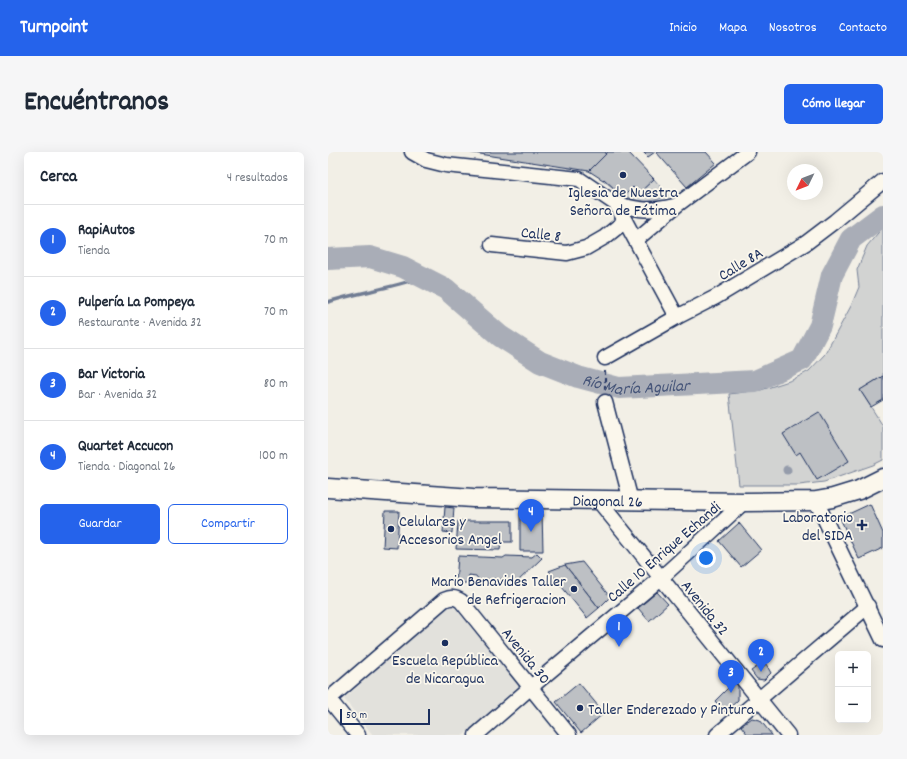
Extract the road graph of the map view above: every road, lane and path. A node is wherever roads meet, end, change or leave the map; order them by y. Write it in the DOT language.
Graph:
graph roads {
  1 [pos="412,152"];
  2 [pos="748,152"];
  3 [pos="883,181"];
  4 [pos="616,204"];
  5 [pos="678,205"];
  6 [pos="625,221"];
  7 [pos="636,240"];
  8 [pos="492,245"];
  9 [pos="677,317"];
  10 [pos="605,358"];
  11 [pos="605,402"];
  12 [pos="883,478"];
  13 [pos="328,488"];
  14 [pos="598,500"];
  15 [pos="816,500"];
  16 [pos="632,501"];
  17 [pos="744,502"];
  18 [pos="661,578"];
  19 [pos="868,606"];
  20 [pos="883,640"];
  21 [pos="531,687"];
  22 [pos="759,699"];
  23 [pos="330,705"];
  24 [pos="358,735"];
  25 [pos="476,735"];
  26 [pos="570,735"];
  27 [pos="717,735"];
  28 [pos="788,735"];
  1 -- 4 [label="street"];
  2 -- 5 [label="street"];
  3 -- 9 [label="street, Calle 8A"];
  4 -- 5 [label="street"];
  4 -- 6 [label="street"];
  5 -- 7 [label="street"];
  6 -- 7 [label="street"];
  6 -- 8 [label="street, Calle 8"];
  7 -- 9 [label="street"];
  9 -- 10 [label="street, Calle 8A"];
  10 -- 11 [label="path"];
  11 -- 16 [label="street"];
  12 -- 15 [label="main road, Diagonal 26"];
  13 -- 14 [label="main road, Diagonal 26"];
  14 -- 16 [label="main road, Diagonal 26"];
  14 -- 18 [label="street, Avenida 32"];
  15 -- 17 [label="main road, Diagonal 26"];
  15 -- 19 [label="street"];
  16 -- 17 [label="main road, Diagonal 26"];
  17 -- 18 [label="street, Calle 10 Enrique Echandi"];
  18 -- 21 [label="street, Calle 10 Enrique Echandi"];
  18 -- 22 [label="street, Avenida 32"];
  19 -- 20 [label="street"];
  19 -- 22 [label="street"];
  21 -- 23 [label="street, Avenida 30"];
  21 -- 25 [label="street, Calle 10 Enrique Echandi"];
  21 -- 26 [label="street, Avenida 30"];
  22 -- 27 [label="street"];
  22 -- 28 [label="street, Avenida 32"];
  23 -- 24 [label="street"];
}
